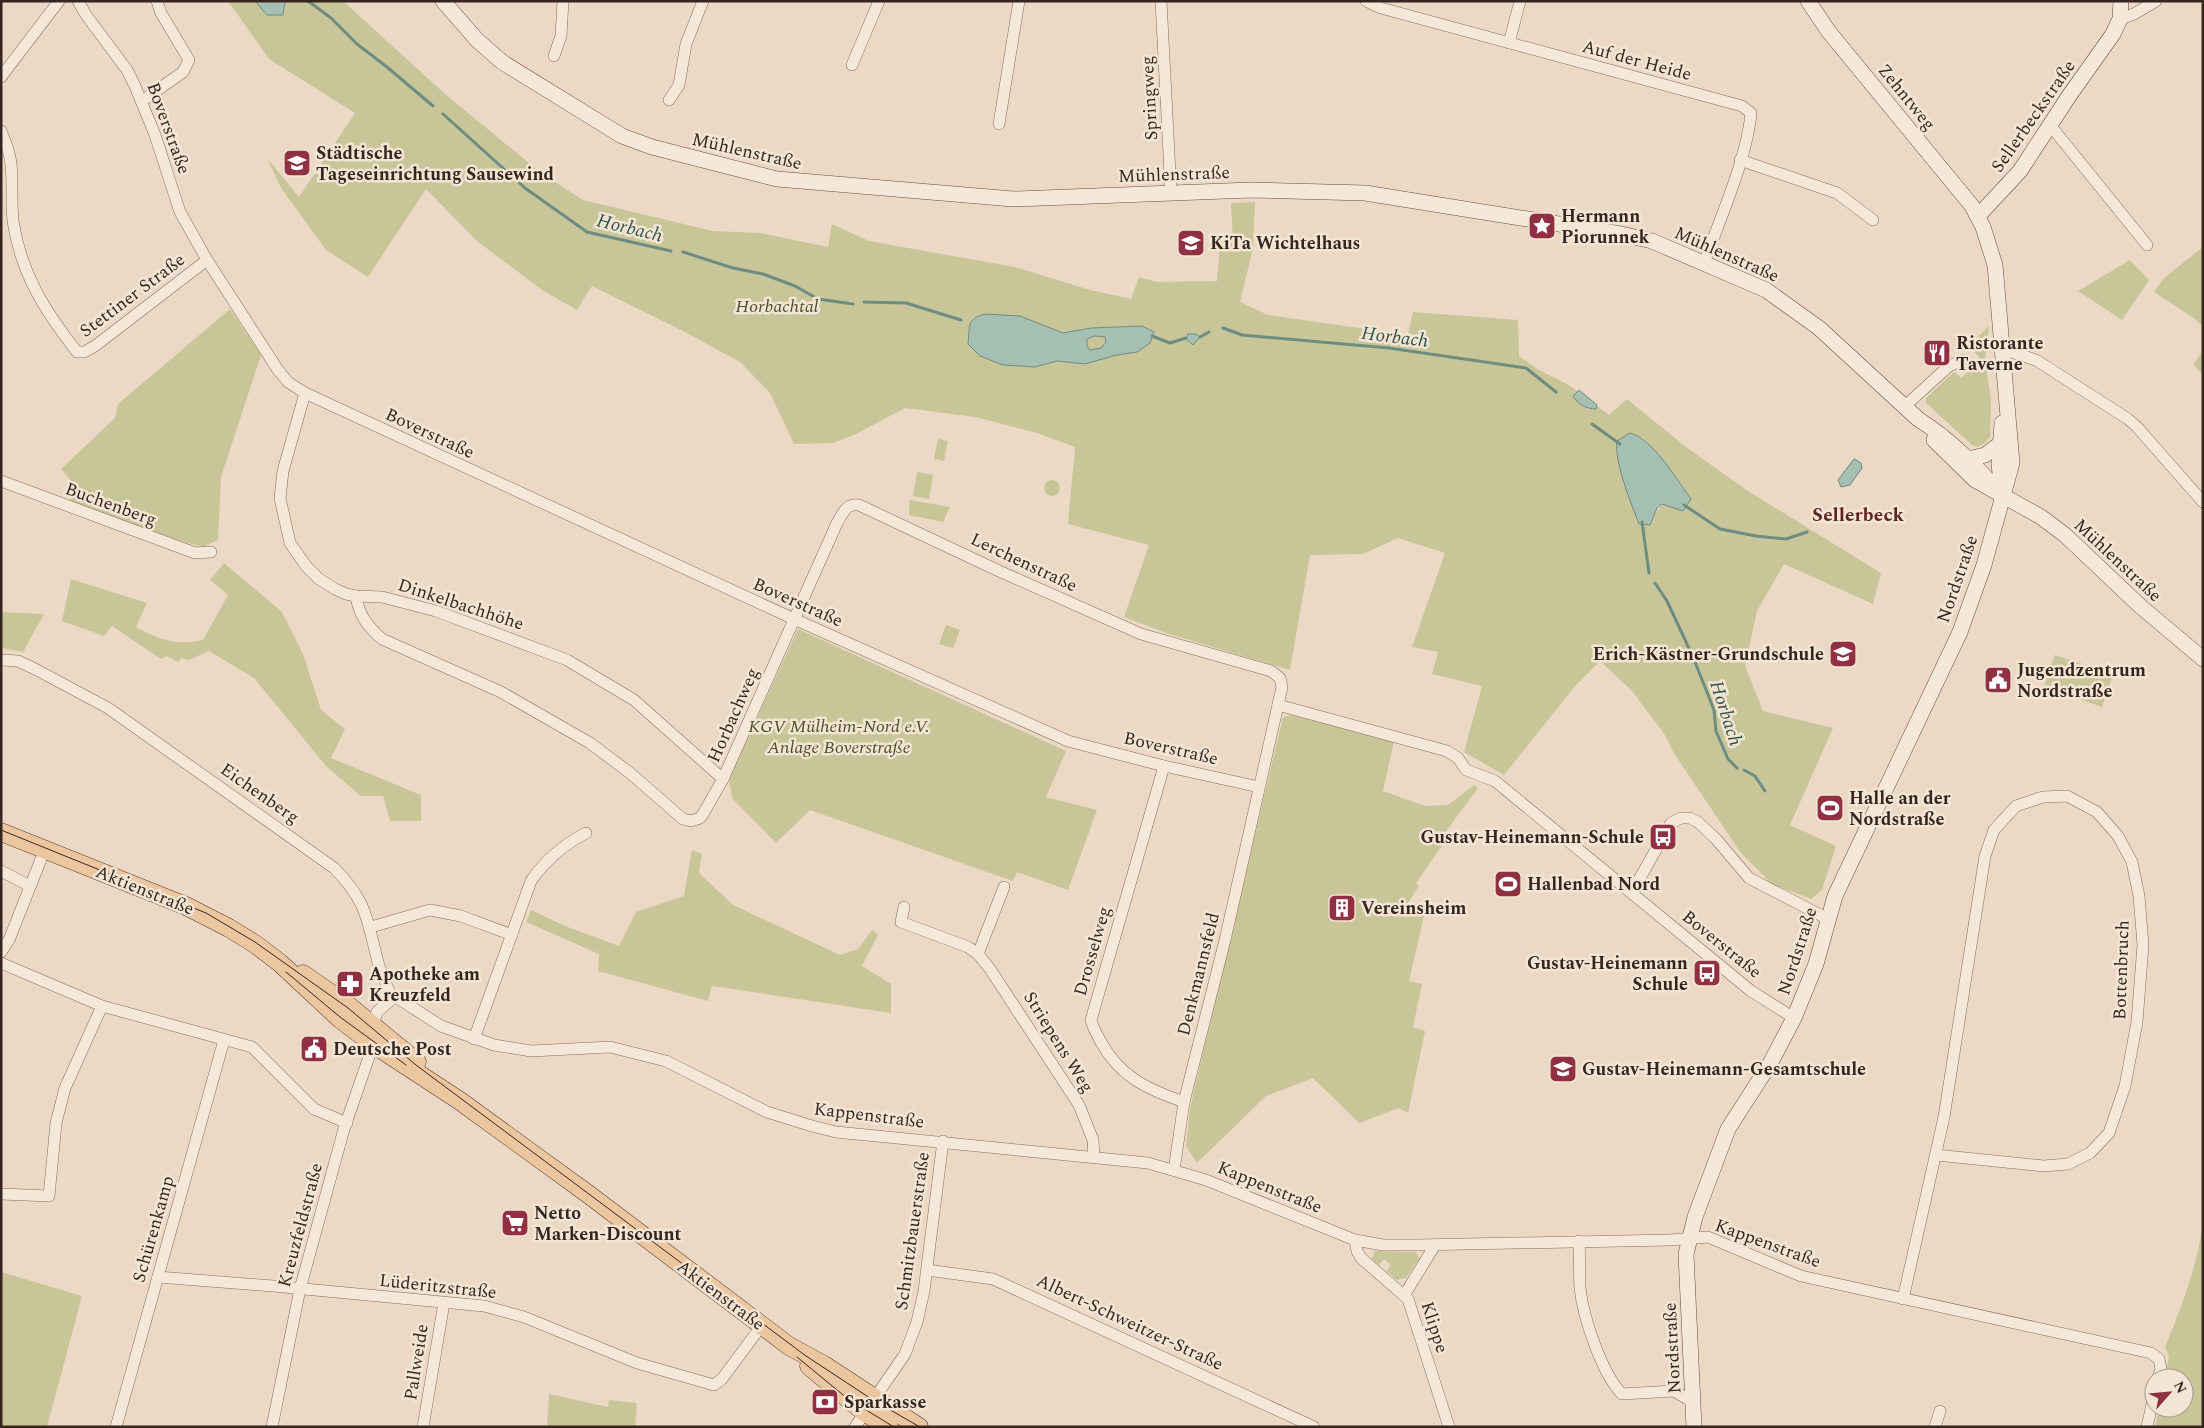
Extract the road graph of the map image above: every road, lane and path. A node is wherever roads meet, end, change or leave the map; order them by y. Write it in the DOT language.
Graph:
graph roads {
  1 [pos="59,1"];
  2 [pos="78,1"];
  3 [pos="157,1"];
  4 [pos="442,1"];
  5 [pos="564,1"];
  6 [pos="703,1"];
  7 [pos="879,1"];
  8 [pos="1019,1"];
  9 [pos="1161,1"];
  10 [pos="1366,1"];
  11 [pos="1520,1"];
  12 [pos="1808,1"];
  13 [pos="2121,1"];
  14 [pos="2156,1"];
  15 [pos="2120,19"];
  16 [pos="1509,43"];
  17 [pos="554,56"];
  18 [pos="852,65"];
  19 [pos="1,77"];
  20 [pos="669,100"];
  21 [pos="142,101"];
  22 [pos="999,124"];
  23 [pos="2050,125"];
  24 [pos="1,131"];
  25 [pos="1740,160"];
  26 [pos="1171,193"];
  27 [pos="1978,216"];
  28 [pos="1873,220"];
  29 [pos="2147,245"];
  30 [pos="206,260"];
  31 [pos="1704,263"];
  32 [pos="2002,349"];
  33 [pos="1963,360"];
  34 [pos="2004,389"];
  35 [pos="305,393"];
  36 [pos="1904,406"];
  37 [pos="1918,418"];
  38 [pos="2000,444"];
  39 [pos="1968,459"];
  40 [pos="1,481"];
  41 [pos="2002,495"];
  42 [pos="2203,502"];
  43 [pos="211,552"];
  44 [pos="356,596"];
  45 [pos="794,620"];
  46 [pos="2203,659"];
  47 [pos="1,660"];
  48 [pos="1278,705"];
  49 [pos="1164,766"];
  50 [pos="723,779"];
  51 [pos="1259,787"];
  52 [pos="1,832"];
  53 [pos="586,833"];
  54 [pos="45,850"];
  55 [pos="1,871"];
  56 [pos="30,886"];
  57 [pos="1004,887"];
  58 [pos="1632,892"];
  59 [pos="904,907"];
  60 [pos="1828,919"];
  61 [pos="371,927"];
  62 [pos="512,935"];
  63 [pos="1,952"];
  64 [pos="978,954"];
  65 [pos="1,963"];
  66 [pos="392,999"];
  67 [pos="102,1006"];
  68 [pos="1794,1018"];
  69 [pos="373,1035"];
  70 [pos="474,1039"];
  71 [pos="224,1040"];
  72 [pos="1184,1102"];
  73 [pos="346,1123"];
  74 [pos="943,1142"];
  75 [pos="1936,1155"];
  76 [pos="1094,1157"];
  77 [pos="1174,1170"];
  78 [pos="1,1194"];
  79 [pos="1688,1238"];
  80 [pos="1355,1240"];
  81 [pos="1579,1241"];
  82 [pos="1435,1245"];
  83 [pos="926,1270"];
  84 [pos="158,1277"];
  85 [pos="300,1289"];
  86 [pos="1405,1294"];
  87 [pos="1903,1299"];
  88 [pos="444,1303"];
  89 [pos="762,1325"];
  90 [pos="2161,1368"];
  91 [pos="1692,1374"];
  92 [pos="1674,1391"];
  93 [pos="1693,1402"];
  94 [pos="864,1412"];
  95 [pos="1940,1412"];
  96 [pos="116,1427"];
  97 [pos="272,1427"];
  98 [pos="423,1427"];
  99 [pos="889,1427"];
  100 [pos="919,1427"];
  101 [pos="1314,1427"];
  102 [pos="1449,1427"];
  103 [pos="1694,1427"];
  104 [pos="1935,1427"];
  1 -- 19 [label="street"];
  2 -- 21 [label="street, Boverstraße"];
  3 -- 21 [label="street"];
  4 -- 26 [label="street, Mühlenstraße"];
  5 -- 17 [label="street"];
  6 -- 20 [label="street"];
  7 -- 18 [label="street"];
  8 -- 22 [label="street"];
  9 -- 26 [label="street, Springweg"];
  10 -- 16 [label="street"];
  11 -- 16 [label="street"];
  12 -- 27 [label="street, Zehntweg"];
  13 -- 15 [label="street"];
  14 -- 15 [label="street"];
  15 -- 23 [label="street, Sellerbeckstraße"];
  16 -- 25 [label="street, Auf der Heide"];
  21 -- 30 [label="street, Boverstraße"];
  23 -- 27 [label="street, Sellerbeckstraße"];
  23 -- 29 [label="street"];
  24 -- 30 [label="street, Stettiner Straße"];
  25 -- 28 [label="street"];
  25 -- 31 [label="street, Auf der Heide"];
  26 -- 31 [label="street, Mühlenstraße"];
  27 -- 32 [label="street"];
  30 -- 35 [label="street, Boverstraße"];
  31 -- 36 [label="street, Mühlenstraße"];
  32 -- 34 [label="street"];
  32 -- 42 [label="street"];
  33 -- 36 [label="street"];
  34 -- 38 [label="street"];
  34 -- 41 [label="street"];
  35 -- 44 [label="street, Dinkelbachhöhe"];
  35 -- 45 [label="street, Boverstraße"];
  36 -- 37 [label="street, Mühlenstraße"];
  37 -- 39 [label="street, Mühlenstraße"];
  37 -- 41 [label="street, Mühlenstraße"];
  38 -- 39 [label="street"];
  38 -- 41 [label="street"];
  39 -- 41 [label="street, Mühlenstraße"];
  40 -- 43 [label="street, Buchenberg"];
  41 -- 46 [label="street, Mühlenstraße"];
  41 -- 60 [label="street, Nordstraße"];
  44 -- 50 [label="street, Dinkelbachhöhe"];
  44 -- 50 [label="street, Horbachweg"];
  45 -- 48 [label="street, Lerchenstraße"];
  45 -- 49 [label="street, Boverstraße"];
  45 -- 50 [label="street, Horbachweg"];
  47 -- 61 [label="street, Eichenberg"];
  48 -- 51 [label="street"];
  48 -- 58 [label="street, Boverstraße"];
  49 -- 51 [label="street, Boverstraße"];
  49 -- 72 [label="street, Drosselweg"];
  51 -- 72 [label="street, Denkmannsfeld"];
  52 -- 54 [label="main road, Aktienstraße"];
  53 -- 62 [label="street"];
  54 -- 56 [label="street"];
  54 -- 69 [label="main road, Aktienstraße"];
  55 -- 56 [label="street"];
  56 -- 63 [label="street"];
  57 -- 64 [label="street"];
  58 -- 60 [label="street"];
  58 -- 68 [label="street, Boverstraße"];
  59 -- 64 [label="street, Striepens Weg"];
  60 -- 68 [label="street, Nordstraße"];
  61 -- 62 [label="street"];
  61 -- 66 [label="street, Eichenberg"];
  62 -- 70 [label="street"];
  64 -- 76 [label="street, Striepens Weg"];
  65 -- 67 [label="street"];
  66 -- 69 [label="street"];
  66 -- 70 [label="street, Kappenstraße"];
  67 -- 71 [label="street"];
  67 -- 78 [label="street"];
  68 -- 79 [label="street, Nordstraße"];
  69 -- 73 [label="street, Kreuzfeldstraße"];
  69 -- 89 [label="main road, Aktienstraße"];
  70 -- 74 [label="street, Kappenstraße"];
  71 -- 73 [label="street"];
  71 -- 84 [label="street, Schürenkamp"];
  72 -- 77 [label="street, Denkmannsfeld"];
  73 -- 85 [label="street, Kreuzfeldstraße"];
  74 -- 76 [label="street, Kappenstraße"];
  74 -- 83 [label="street, Schmitzbauerstraße"];
  75 -- 75 [label="street, Bottenbruch"];
  75 -- 87 [label="street, Bottenbruch"];
  76 -- 77 [label="street, Kappenstraße"];
  77 -- 80 [label="street, Kappenstraße"];
  79 -- 81 [label="street, Kappenstraße"];
  79 -- 87 [label="street, Kappenstraße"];
  79 -- 91 [label="street, Nordstraße"];
  80 -- 82 [label="street, Kappenstraße"];
  80 -- 86 [label="street"];
  81 -- 82 [label="street, Kappenstraße"];
  81 -- 92 [label="street"];
  82 -- 86 [label="street, Klippe"];
  83 -- 94 [label="street, Schmitzbauerstraße"];
  83 -- 101 [label="street, Albert-Schweitzer-Straße"];
  84 -- 85 [label="street, Lüderitzstraße"];
  84 -- 96 [label="street, Schürenkamp"];
  85 -- 88 [label="street, Lüderitzstraße"];
  85 -- 97 [label="street, Kreuzfeldstraße"];
  86 -- 102 [label="street, Klippe"];
  87 -- 90 [label="street, Kappenstraße"];
  88 -- 89 [label="street, Lüderitzstraße"];
  88 -- 98 [label="street, Pallweide"];
  89 -- 94 [label="main road, Aktienstraße"];
  91 -- 92 [label="street"];
  91 -- 93 [label="street, Nordstraße"];
  92 -- 93 [label="street"];
  93 -- 103 [label="street, Nordstraße"];
  94 -- 99 [label="main road, Aktienstraße"];
  94 -- 100 [label="main road, Aktienstraße"];
  95 -- 104 [label="street"];
}
